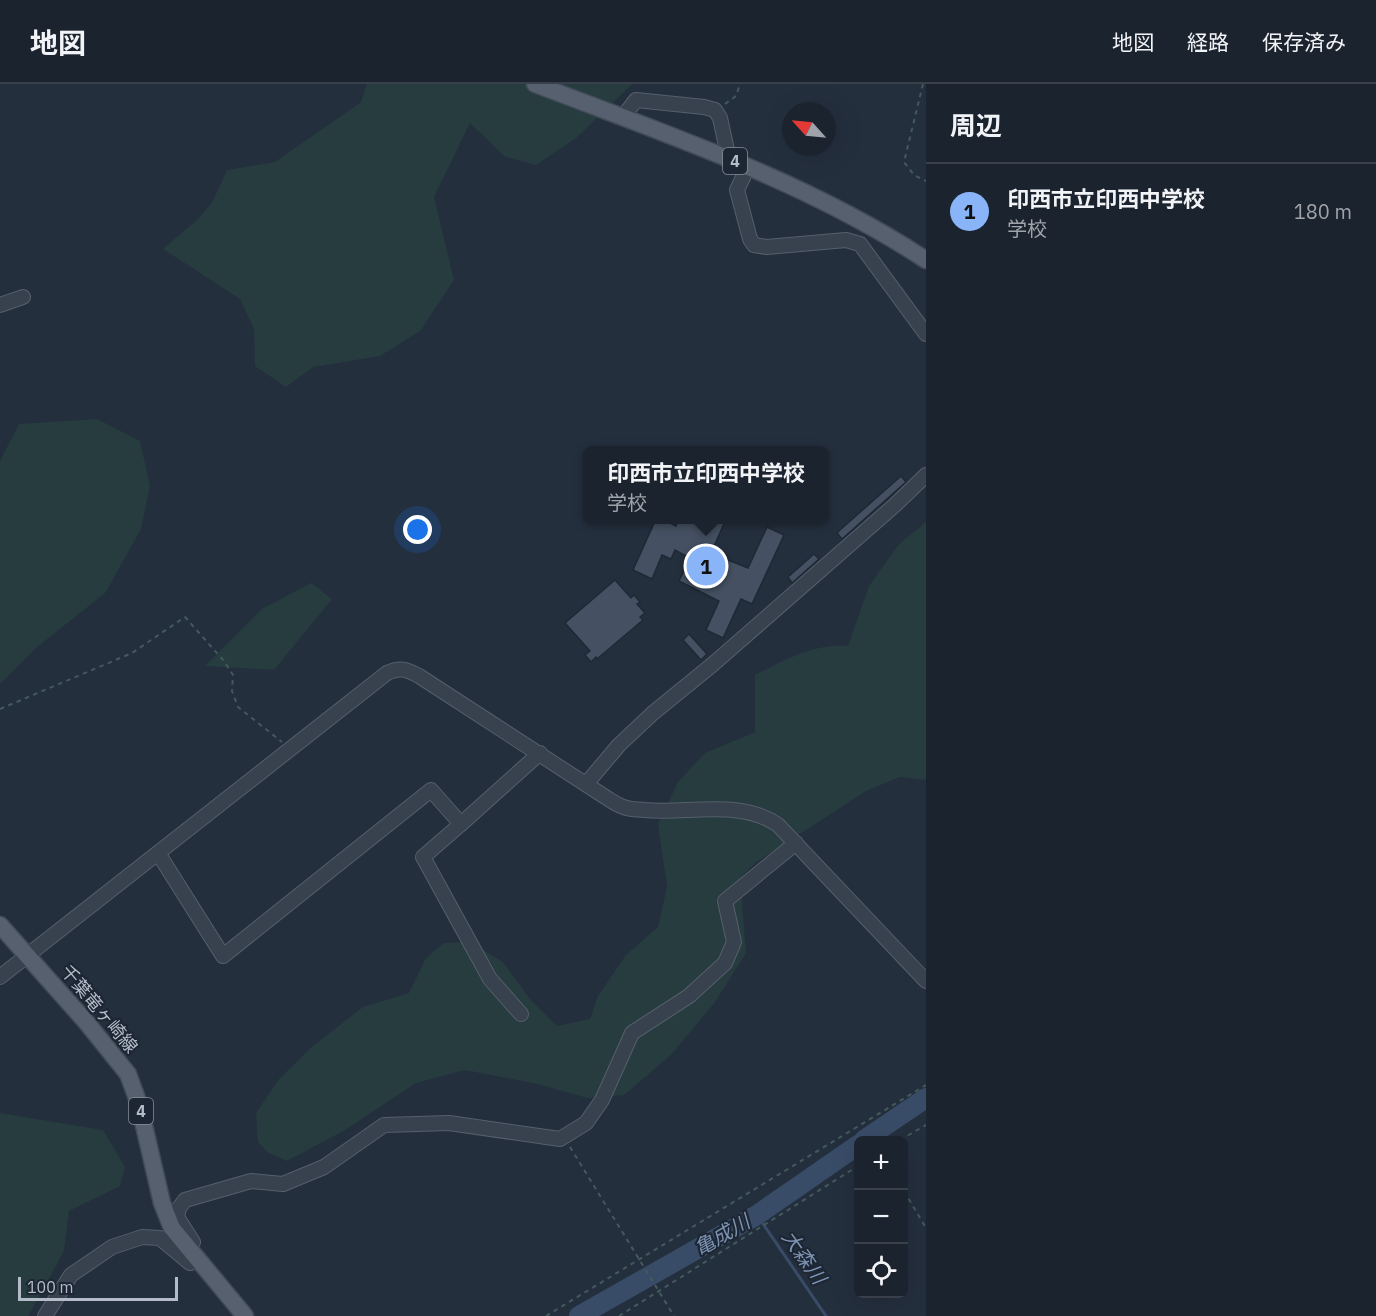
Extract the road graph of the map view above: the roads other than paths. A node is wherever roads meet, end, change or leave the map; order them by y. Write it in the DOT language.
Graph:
graph roads {
  1 [pos="535,84"];
  2 [pos="622,118"];
  3 [pos="728,150"];
  4 [pos="748,167"];
  5 [pos="926,260"];
  6 [pos="23,297"];
  7 [pos="0,305"];
  8 [pos="926,334"];
  9 [pos="926,475"];
  10 [pos="540,753"];
  11 [pos="586,784"];
  12 [pos="461,824"];
  13 [pos="796,843"];
  14 [pos="158,853"];
  15 [pos="0,925"];
  16 [pos="27,956"];
  17 [pos="0,977"];
  18 [pos="926,981"];
  19 [pos="521,1014"];
  20 [pos="189,1250"];
  21 [pos="45,1316"];
  22 [pos="245,1316"];
  1 -- 2 [label="main road, 4"];
  2 -- 3 [label="street"];
  2 -- 4 [label="main road, 4"];
  4 -- 5 [label="main road, 4"];
  4 -- 8 [label="street"];
  6 -- 7 [label="street"];
  9 -- 11 [label="street"];
  10 -- 11 [label="street"];
  10 -- 12 [label="street"];
  10 -- 14 [label="street"];
  11 -- 13 [label="street"];
  12 -- 14 [label="street"];
  12 -- 19 [label="street"];
  13 -- 18 [label="street"];
  13 -- 20 [label="street"];
  14 -- 16 [label="street"];
  15 -- 16 [label="main road, 千葉竜ヶ崎線 / 4"];
  16 -- 17 [label="street"];
  16 -- 20 [label="main road, 千葉竜ヶ崎線 / 4"];
  20 -- 21 [label="street"];
  20 -- 22 [label="main road, 千葉竜ヶ崎線 / 4"];
}
